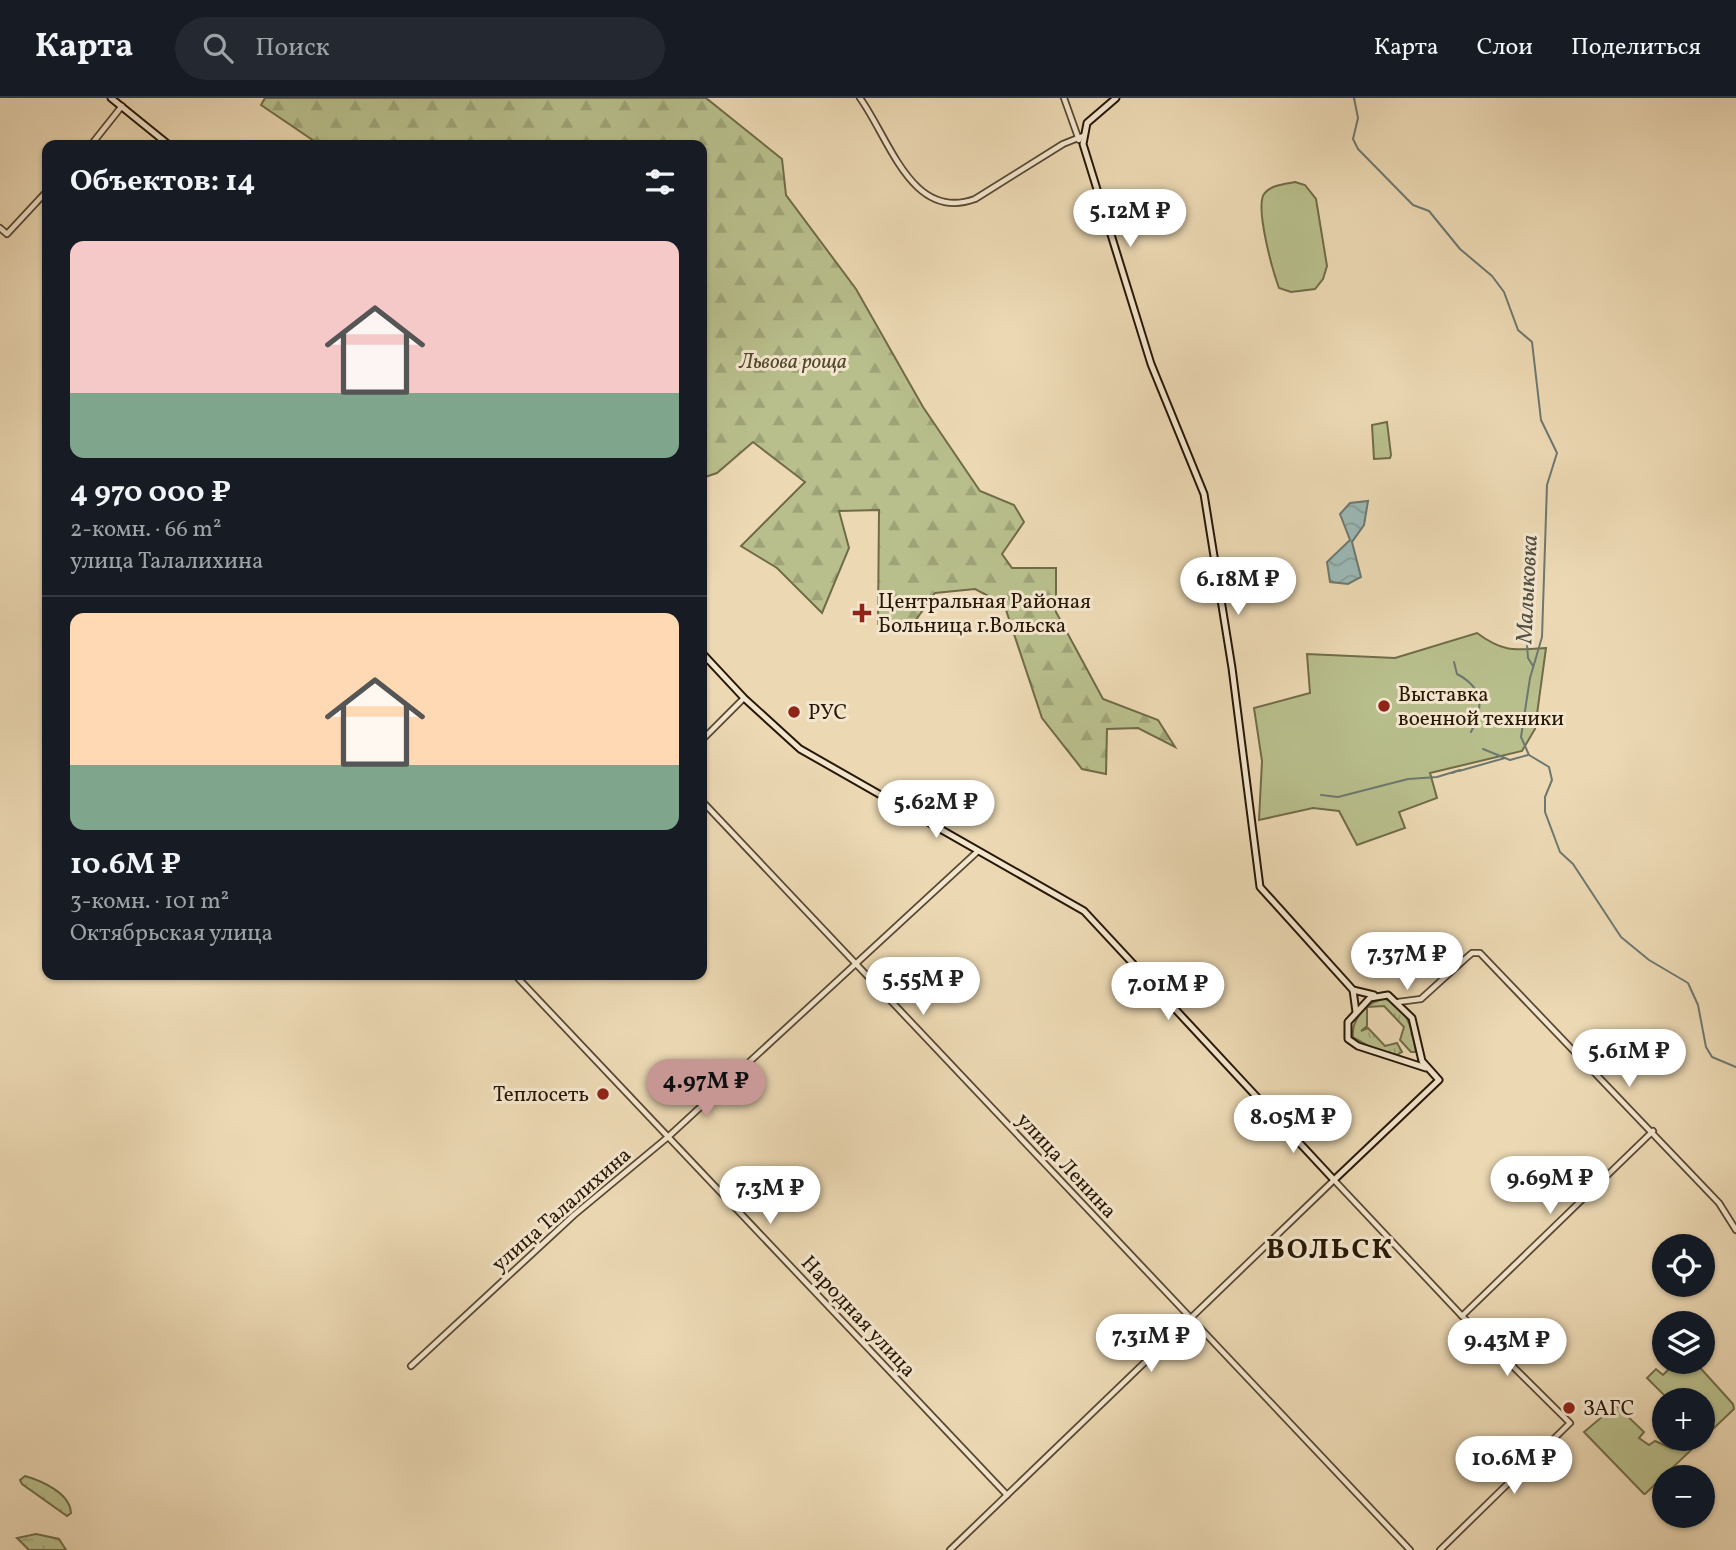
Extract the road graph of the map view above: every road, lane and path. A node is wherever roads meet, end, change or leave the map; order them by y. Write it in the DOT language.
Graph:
graph roads {
  1 [pos="111,98"];
  2 [pos="860,98"];
  3 [pos="1064,98"];
  4 [pos="1116,98"];
  5 [pos="123,106"];
  6 [pos="1080,137"];
  7 [pos="95,140"];
  8 [pos="163,140"];
  9 [pos="42,196"];
  10 [pos="0,228"];
  11 [pos="707,658"];
  12 [pos="744,698"];
  13 [pos="707,735"];
  14 [pos="707,806"];
  15 [pos="979,849"];
  16 [pos="856,962"];
  17 [pos="520,980"];
  18 [pos="1353,990"];
  19 [pos="1376,995"];
  20 [pos="1398,1002"];
  21 [pos="1356,1012"];
  22 [pos="1419,1054"];
  23 [pos="1409,1062"];
  24 [pos="1426,1068"];
  25 [pos="1653,1131"];
  26 [pos="668,1137"];
  27 [pos="1334,1180"];
  28 [pos="1736,1230"];
  29 [pos="1462,1316"];
  30 [pos="1190,1318"];
  31 [pos="411,1366"];
  32 [pos="1007,1495"];
  33 [pos="950,1550"];
  34 [pos="1410,1550"];
  35 [pos="1440,1550"];
  1 -- 5 [label="main road"];
  2 -- 6 [label="street"];
  3 -- 6 [label="street"];
  4 -- 6 [label="main road"];
  5 -- 7 [label="street"];
  5 -- 8 [label="main road"];
  6 -- 18 [label="main road"];
  9 -- 10 [label="street"];
  11 -- 12 [label="main road"];
  12 -- 13 [label="street"];
  12 -- 15 [label="main road"];
  14 -- 16 [label="street, улица Ленина"];
  15 -- 16 [label="street, улица Талалихина"];
  15 -- 27 [label="main road"];
  16 -- 26 [label="street, улица Талалихина"];
  16 -- 30 [label="street, улица Ленина"];
  17 -- 26 [label="street, Народная улица"];
  18 -- 19 [label="main road"];
  18 -- 21 [label="main road"];
  19 -- 20 [label="main road"];
  19 -- 21 [label="main road"];
  20 -- 22 [label="main road"];
  20 -- 25 [label="street"];
  21 -- 23 [label="main road"];
  22 -- 23 [label="main road"];
  22 -- 24 [label="main road"];
  23 -- 24 [label="main road"];
  24 -- 27 [label="main road"];
  25 -- 28 [label="street"];
  25 -- 29 [label="street"];
  26 -- 31 [label="street, улица Талалихина"];
  26 -- 32 [label="street, Народная улица"];
  27 -- 29 [label="street"];
  27 -- 30 [label="street"];
  29 -- 35 [label="street"];
  30 -- 32 [label="street"];
  30 -- 34 [label="street, улица Ленина"];
  32 -- 33 [label="street"];
}
